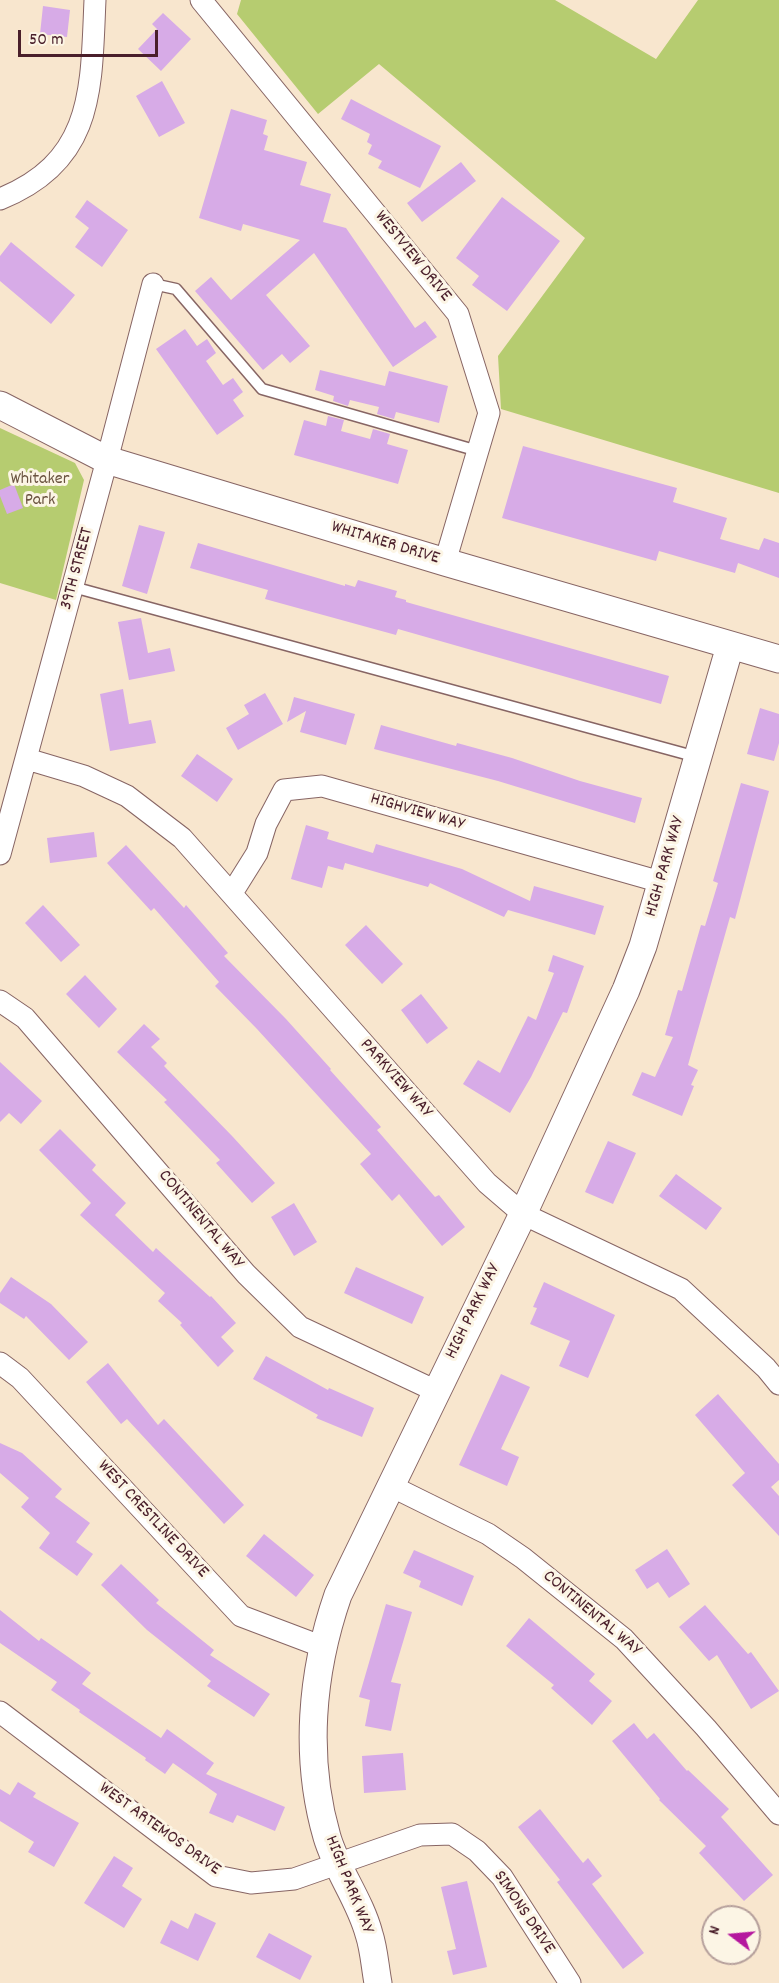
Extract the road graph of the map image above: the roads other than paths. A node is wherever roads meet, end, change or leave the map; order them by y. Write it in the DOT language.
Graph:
graph roads {
  1 [pos="95,0"];
  2 [pos="201,0"];
  3 [pos="0,199"];
  4 [pos="153,284"];
  5 [pos="0,405"];
  6 [pos="478,451"];
  7 [pos="107,460"];
  8 [pos="445,562"];
  9 [pos="73,587"];
  10 [pos="730,646"];
  11 [pos="779,659"];
  12 [pos="697,758"];
  13 [pos="27,759"];
  14 [pos="0,854"];
  15 [pos="661,882"];
  16 [pos="231,894"];
  17 [pos="0,1001"];
  18 [pos="523,1214"];
  19 [pos="0,1363"];
  20 [pos="779,1384"];
  21 [pos="436,1392"];
  22 [pos="391,1486"];
  23 [pos="323,1647"];
  24 [pos="0,1712"];
  25 [pos="779,1814"];
  26 [pos="337,1863"];
  27 [pos="378,1983"];
  28 [pos="570,1983"];
  1 -- 3 [label="street"];
  2 -- 6 [label="street, WESTVIEW DRIVE"];
  4 -- 6 [label="lane"];
  4 -- 7 [label="street, 39TH STREET"];
  5 -- 7 [label="street, WHITAKER DRIVE"];
  6 -- 8 [label="street, WESTVIEW DRIVE"];
  7 -- 8 [label="street, WHITAKER DRIVE"];
  7 -- 9 [label="street, 39TH STREET"];
  8 -- 10 [label="street, WHITAKER DRIVE"];
  9 -- 12 [label="lane"];
  9 -- 13 [label="street, 39TH STREET"];
  10 -- 11 [label="street, WHITAKER DRIVE"];
  10 -- 12 [label="street, HIGH PARK WAY"];
  12 -- 15 [label="street, HIGH PARK WAY"];
  13 -- 14 [label="street, 39TH STREET"];
  13 -- 16 [label="street, PARKVIEW WAY"];
  15 -- 16 [label="street, HIGHVIEW WAY"];
  15 -- 18 [label="street, HIGH PARK WAY"];
  16 -- 18 [label="street, PARKVIEW WAY"];
  17 -- 21 [label="street, CONTINENTAL WAY"];
  18 -- 20 [label="street, PARKVIEW WAY"];
  18 -- 21 [label="street, HIGH PARK WAY"];
  19 -- 23 [label="street, WEST CRESTLINE DRIVE"];
  21 -- 22 [label="street, HIGH PARK WAY"];
  22 -- 23 [label="street, HIGH PARK WAY"];
  22 -- 25 [label="street, CONTINENTAL WAY"];
  23 -- 26 [label="street, HIGH PARK WAY"];
  24 -- 26 [label="street, WEST ARTEMOS DRIVE"];
  26 -- 27 [label="street, HIGH PARK WAY"];
  26 -- 28 [label="street, SIMONS DRIVE"];
}
